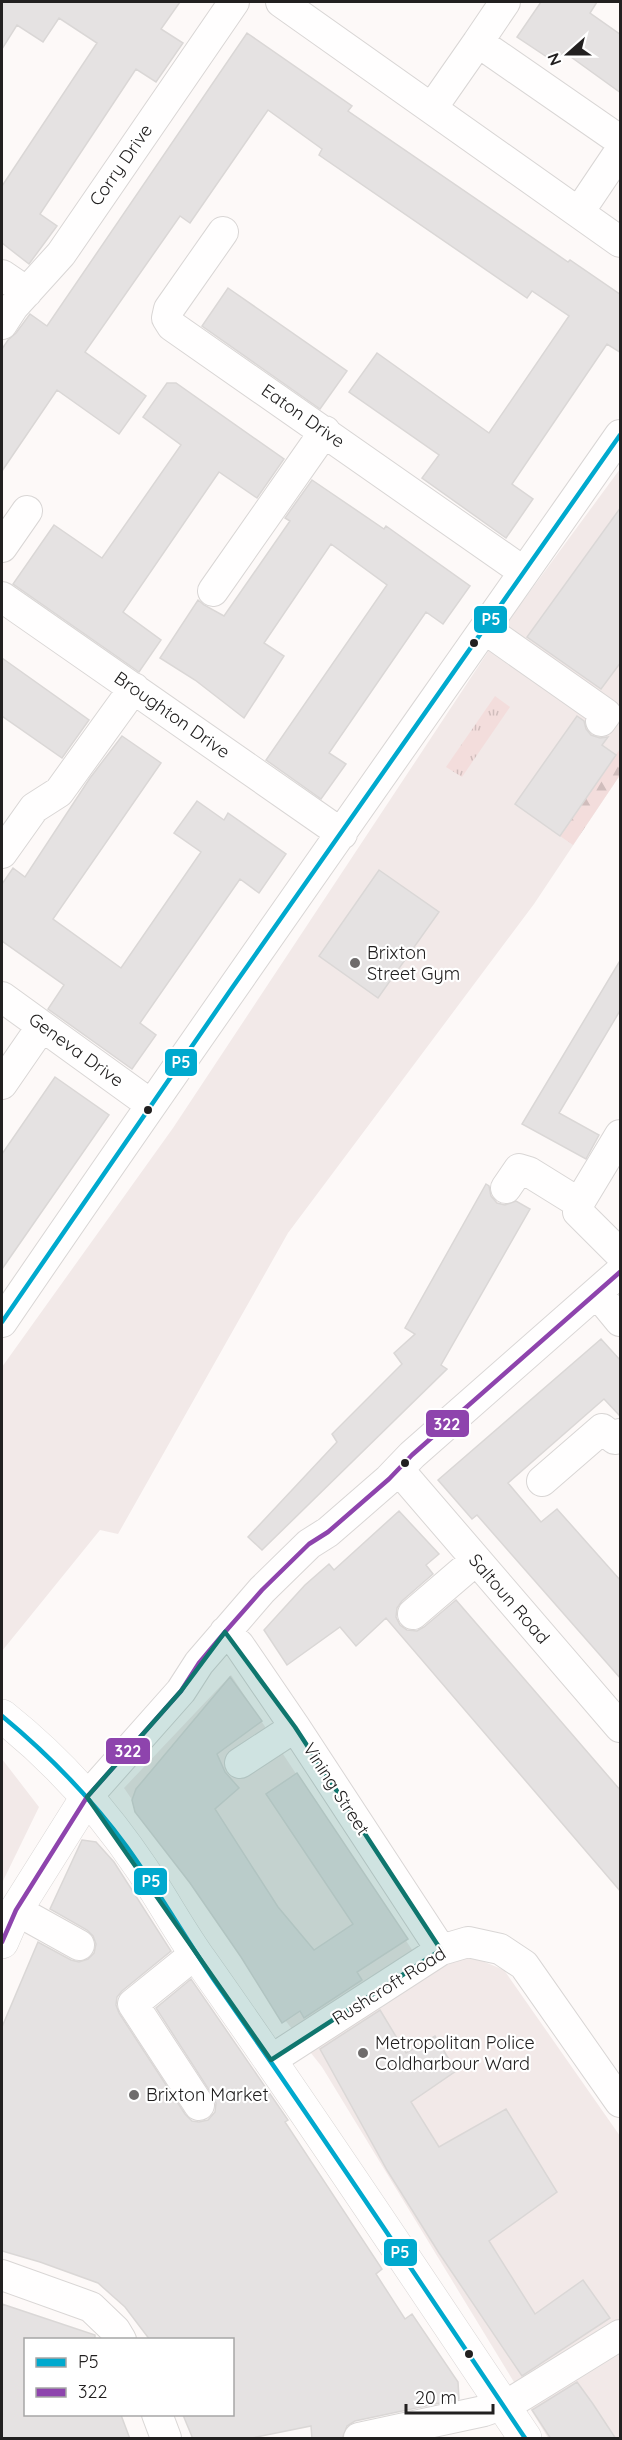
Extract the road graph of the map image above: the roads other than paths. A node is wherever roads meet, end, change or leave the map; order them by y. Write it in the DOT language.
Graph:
graph roads {
  1 [pos="234,2"];
  2 [pos="281,2"];
  3 [pos="505,2"];
  4 [pos="478,42"];
  5 [pos="432,108"];
  6 [pos="621,144"];
  7 [pos="621,150"];
  8 [pos="579,212"];
  9 [pos="223,232"];
  10 [pos="621,242"];
  11 [pos="2,275"];
  12 [pos="27,292"];
  13 [pos="2,324"];
  14 [pos="325,431"];
  15 [pos="621,435"];
  16 [pos="27,511"];
  17 [pos="2,547"];
  18 [pos="524,572"];
  19 [pos="213,591"];
  20 [pos="2,597"];
  21 [pos="485,629"];
  22 [pos="134,688"];
  23 [pos="601,721"];
  24 [pos="342,834"];
  25 [pos="2,853"];
  26 [pos="2,997"];
  27 [pos="42,1026"];
  28 [pos="2,1084"];
  29 [pos="150,1104"];
  30 [pos="621,1135"];
  31 [pos="506,1188"];
  32 [pos="579,1203"];
  33 [pos="621,1254"];
  34 [pos="621,1272"];
  35 [pos="597,1293"];
  36 [pos="621,1321"];
  37 [pos="2,1322"];
  38 [pos="621,1434"];
  39 [pos="399,1470"];
  40 [pos="542,1481"];
  41 [pos="476,1560"];
  42 [pos="413,1614"];
  43 [pos="225,1632"];
  44 [pos="2,1716"];
  45 [pos="295,1727"];
  46 [pos="621,1727"];
  47 [pos="240,1763"];
  48 [pos="87,1797"];
  49 [pos="16,1910"];
  50 [pos="2,1942"];
  51 [pos="79,1945"];
  52 [pos="193,1950"];
  53 [pos="441,1950"];
  54 [pos="129,1998"];
  55 [pos="271,2060"];
  56 [pos="621,2102"];
  57 [pos="199,2105"];
  58 [pos="2,2275"];
  59 [pos="621,2334"];
  60 [pos="121,2338"];
  61 [pos="502,2404"];
  62 [pos="157,2416"];
  63 [pos="166,2439"];
  64 [pos="359,2439"];
  65 [pos="525,2439"];
  1 -- 12 [label="street, Corry Drive"];
  2 -- 5 [label="street"];
  3 -- 4 [label="street"];
  4 -- 5 [label="street"];
  4 -- 6 [label="street"];
  5 -- 8 [label="street"];
  7 -- 8 [label="street"];
  8 -- 10 [label="street"];
  9 -- 14 [label="street, Eaton Drive"];
  11 -- 12 [label="street"];
  12 -- 13 [label="street, Corry Drive"];
  14 -- 18 [label="street, Eaton Drive"];
  14 -- 19 [label="street"];
  15 -- 18 [label="street"];
  16 -- 17 [label="street"];
  18 -- 21 [label="street"];
  20 -- 22 [label="street, Broughton Drive"];
  21 -- 23 [label="street"];
  21 -- 24 [label="street"];
  22 -- 24 [label="street, Broughton Drive"];
  22 -- 25 [label="street"];
  24 -- 29 [label="street"];
  26 -- 27 [label="street, Geneva Drive"];
  27 -- 28 [label="street"];
  27 -- 29 [label="street, Geneva Drive"];
  29 -- 37 [label="street"];
  30 -- 32 [label="street"];
  31 -- 32 [label="street"];
  32 -- 33 [label="street"];
  34 -- 35 [label="street"];
  35 -- 36 [label="street"];
  35 -- 39 [label="street"];
  38 -- 40 [label="street"];
  39 -- 41 [label="street, Saltoun Road"];
  39 -- 43 [label="street"];
  41 -- 42 [label="street"];
  41 -- 46 [label="street, Saltoun Road"];
  43 -- 45 [label="street, Vining Street"];
  43 -- 48 [label="street"];
  44 -- 48 [label="main road"];
  45 -- 47 [label="street"];
  45 -- 53 [label="street, Vining Street"];
  48 -- 49 [label="main road"];
  48 -- 52 [label="main road"];
  49 -- 50 [label="main road"];
  49 -- 51 [label="street"];
  52 -- 54 [label="street"];
  52 -- 55 [label="main road"];
  52 -- 57 [label="street"];
  53 -- 55 [label="street, Rushcroft Road"];
  53 -- 56 [label="street, Rushcroft Road"];
  55 -- 61 [label="main road"];
  58 -- 60 [label="street"];
  59 -- 61 [label="street"];
  61 -- 64 [label="street"];
  61 -- 65 [label="main road"];
  62 -- 63 [label="street"];
}
